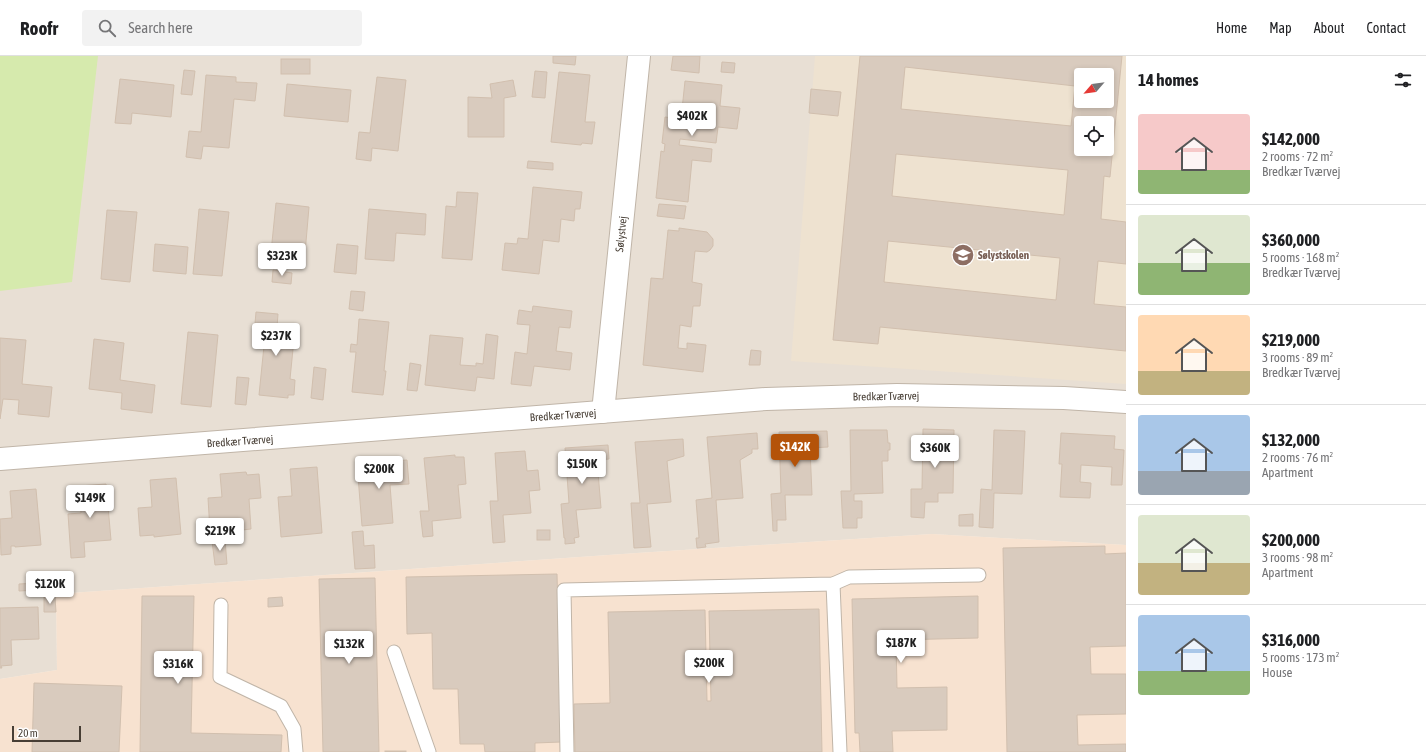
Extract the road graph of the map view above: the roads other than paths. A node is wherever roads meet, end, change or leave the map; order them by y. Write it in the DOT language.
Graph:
graph roads {
  1 [pos="639,56"];
  2 [pos="1126,402"];
  3 [pos="603,412"];
  4 [pos="0,459"];
  5 [pos="979,575"];
  6 [pos="833,584"];
  7 [pos="222,605"];
  8 [pos="394,652"];
  9 [pos="296,752"];
  10 [pos="429,752"];
  11 [pos="567,752"];
  12 [pos="840,752"];
  1 -- 3 [label="street, Sølystvej"];
  2 -- 3 [label="street, Bredkær Tværvej"];
  3 -- 4 [label="street, Bredkær Tværvej"];
  5 -- 6 [label="lane"];
  6 -- 11 [label="lane"];
  6 -- 12 [label="lane"];
  7 -- 9 [label="lane"];
  8 -- 10 [label="lane"];
}
